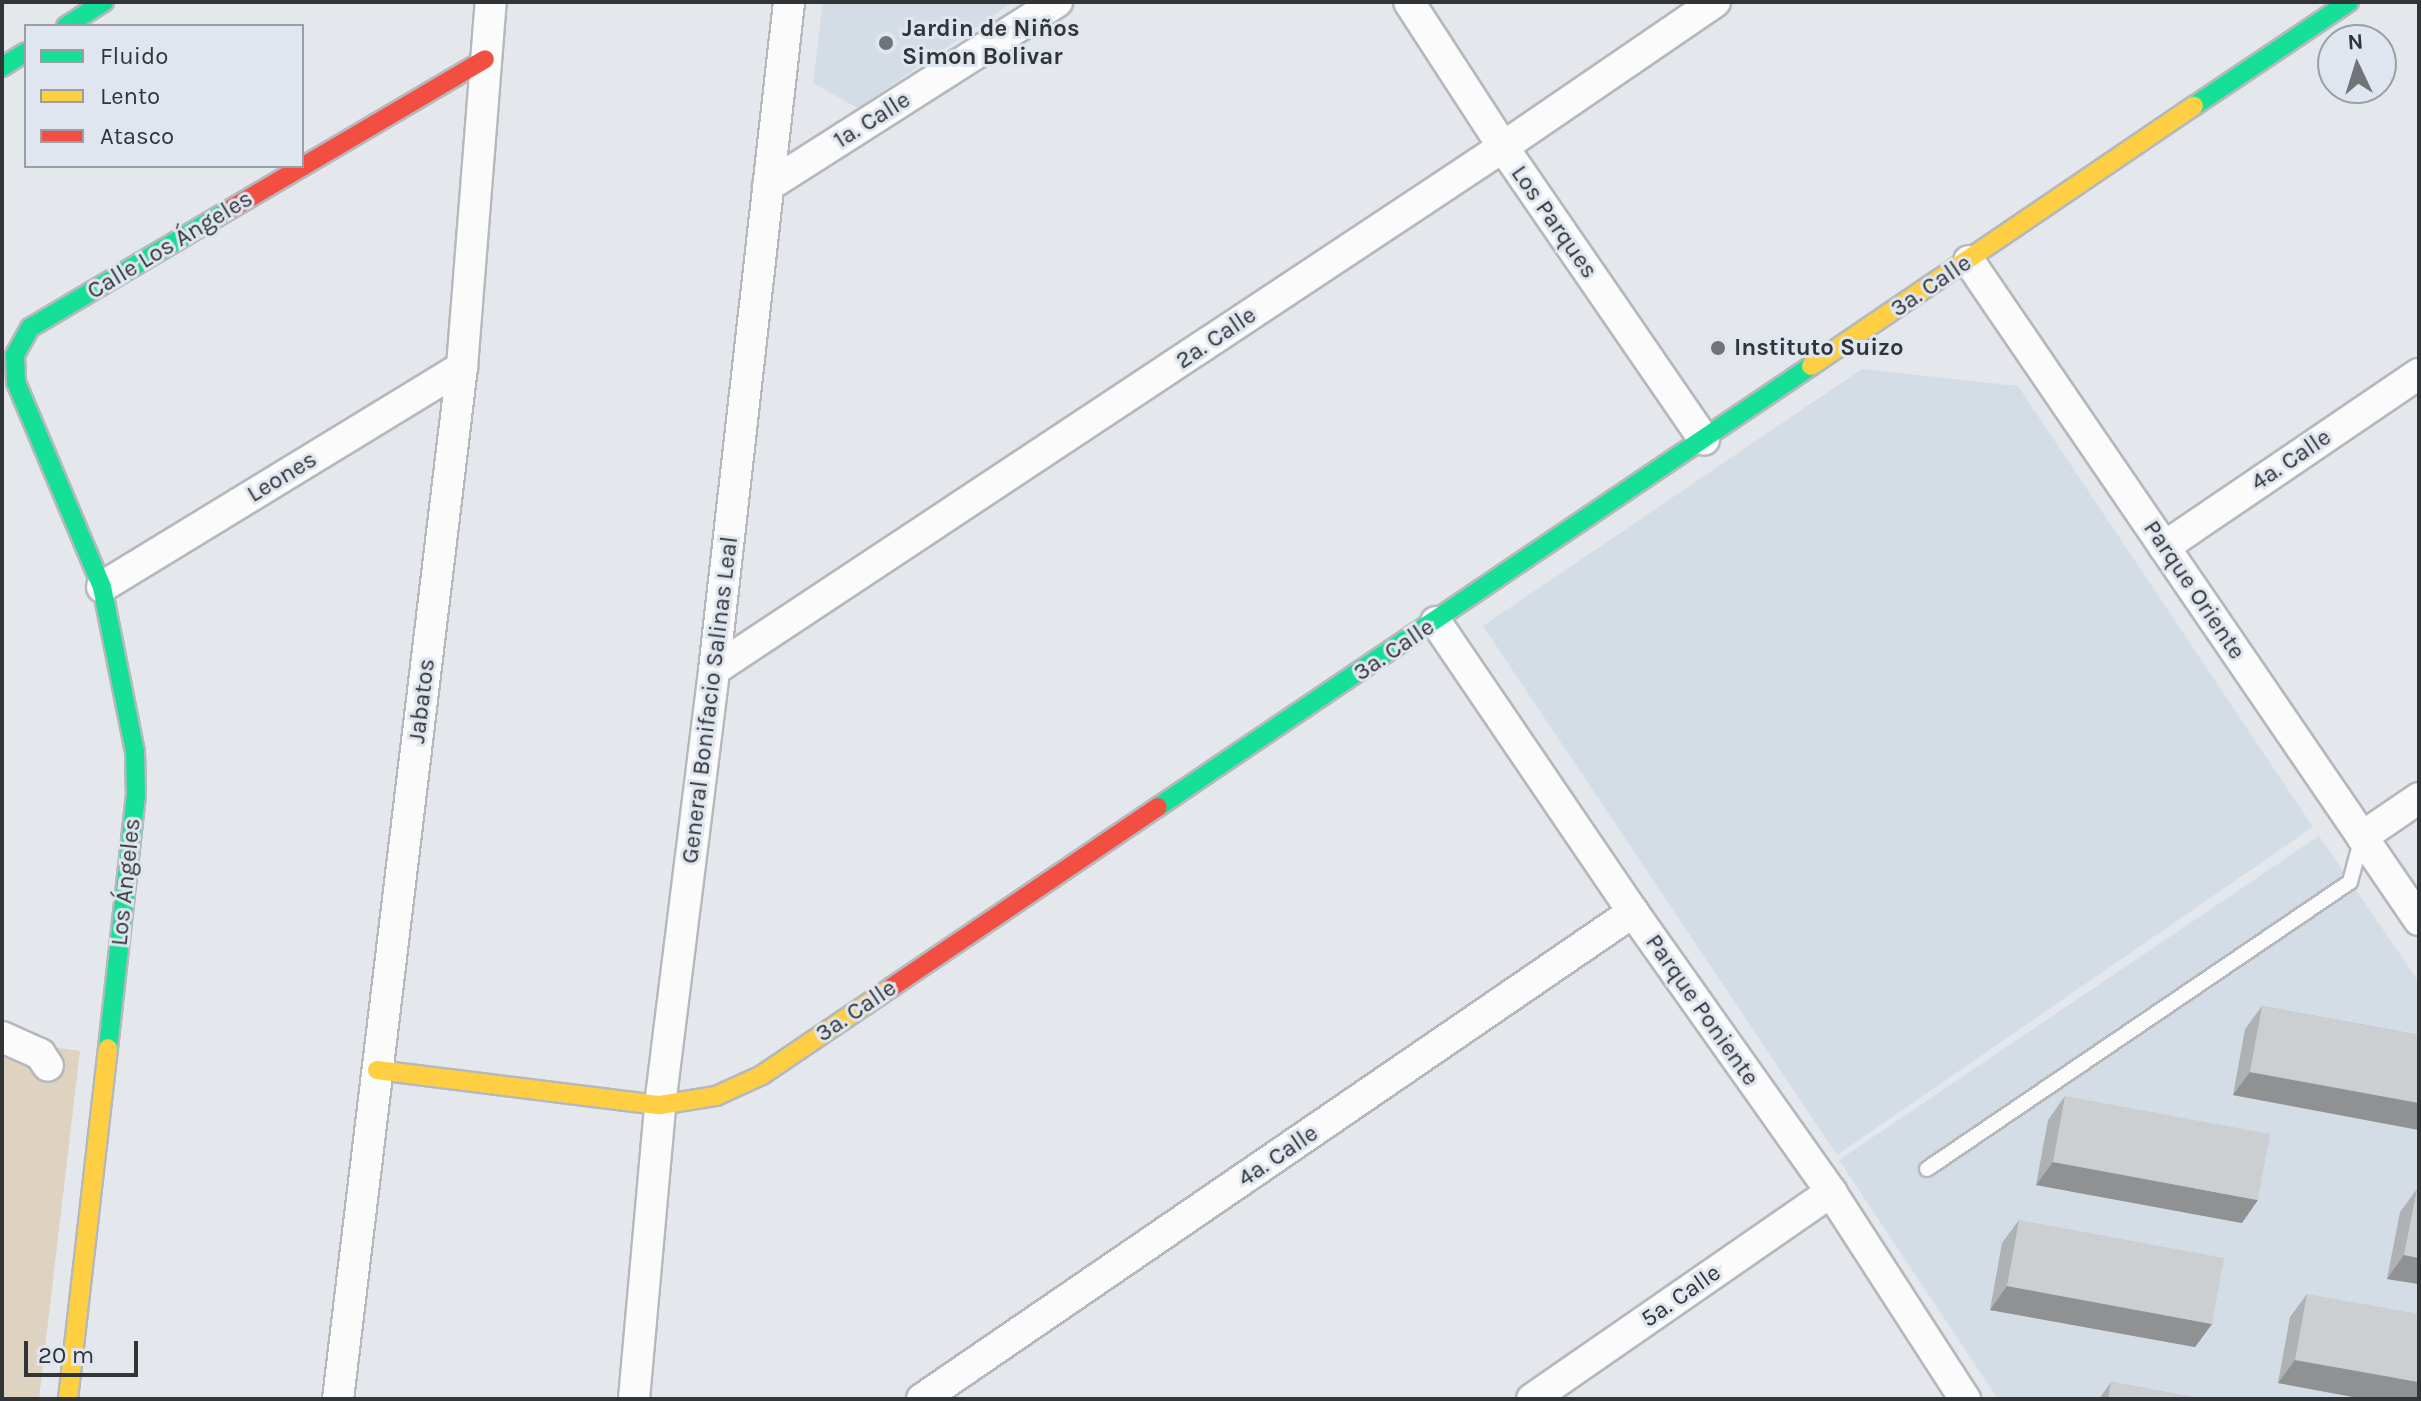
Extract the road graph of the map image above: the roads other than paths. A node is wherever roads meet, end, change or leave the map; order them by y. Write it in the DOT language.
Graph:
graph roads {
  1 [pos="104,2"];
  2 [pos="491,2"];
  3 [pos="789,2"];
  4 [pos="1057,2"];
  5 [pos="1409,2"];
  6 [pos="1715,2"];
  7 [pos="2349,2"];
  8 [pos="69,24"];
  9 [pos="24,53"];
  10 [pos="485,59"];
  11 [pos="2,67"];
  12 [pos="1503,147"];
  13 [pos="304,166"];
  14 [pos="301,168"];
  15 [pos="768,186"];
  16 [pos="1969,261"];
  17 [pos="462,367"];
  18 [pos="2419,374"];
  19 [pos="16,382"];
  20 [pos="1704,440"];
  21 [pos="2164,547"];
  22 [pos="102,587"];
  23 [pos="1436,622"];
  24 [pos="714,670"];
  25 [pos="2419,798"];
  26 [pos="2362,837"];
  27 [pos="1633,912"];
  28 [pos="2419,920"];
  29 [pos="2,1037"];
  30 [pos="48,1066"];
  31 [pos="377,1070"];
  32 [pos="660,1105"];
  33 [pos="1927,1169"];
  34 [pos="1831,1192"];
  35 [pos="68,1399"];
  36 [pos="338,1399"];
  37 [pos="634,1399"];
  38 [pos="922,1399"];
  39 [pos="1532,1399"];
  40 [pos="1965,1399"];
  1 -- 8 [label="street"];
  2 -- 10 [label="street, Jabatos"];
  3 -- 15 [label="street, General Bonifacio Salinas Leal"];
  4 -- 15 [label="street, 1a. Calle"];
  5 -- 12 [label="street, Los Parques"];
  6 -- 12 [label="street, 2a. Calle"];
  7 -- 16 [label="street, 3a. Calle"];
  9 -- 11 [label="street"];
  10 -- 13 [label="street, Calle Los Ángeles"];
  10 -- 17 [label="street, Jabatos"];
  12 -- 20 [label="street, Los Parques"];
  12 -- 24 [label="street, 2a. Calle"];
  14 -- 19 [label="street, Calle Los Ángeles"];
  15 -- 24 [label="street, General Bonifacio Salinas Leal"];
  16 -- 20 [label="street, 3a. Calle"];
  16 -- 21 [label="street, Parque Oriente"];
  17 -- 22 [label="street, Leones"];
  17 -- 31 [label="street, Jabatos"];
  18 -- 21 [label="street, 4a. Calle"];
  19 -- 22 [label="street, Los Ángeles"];
  20 -- 23 [label="street, 3a. Calle"];
  21 -- 26 [label="street, Parque Oriente"];
  22 -- 35 [label="street, Los Ángeles"];
  23 -- 27 [label="street, Parque Poniente"];
  23 -- 32 [label="street, 3a. Calle"];
  24 -- 32 [label="street, General Bonifacio Salinas Leal"];
  25 -- 26 [label="street"];
  26 -- 28 [label="street, Parque Oriente"];
  26 -- 33 [label="lane"];
  27 -- 34 [label="street, Parque Poniente"];
  27 -- 38 [label="street, 4a. Calle"];
  29 -- 30 [label="street"];
  31 -- 32 [label="street, 3a. Calle"];
  31 -- 36 [label="street, Jabatos"];
  32 -- 37 [label="street, General Bonifacio Salinas Leal"];
  34 -- 39 [label="street, 5a. Calle"];
  34 -- 40 [label="street, Parque Poniente"];
}
